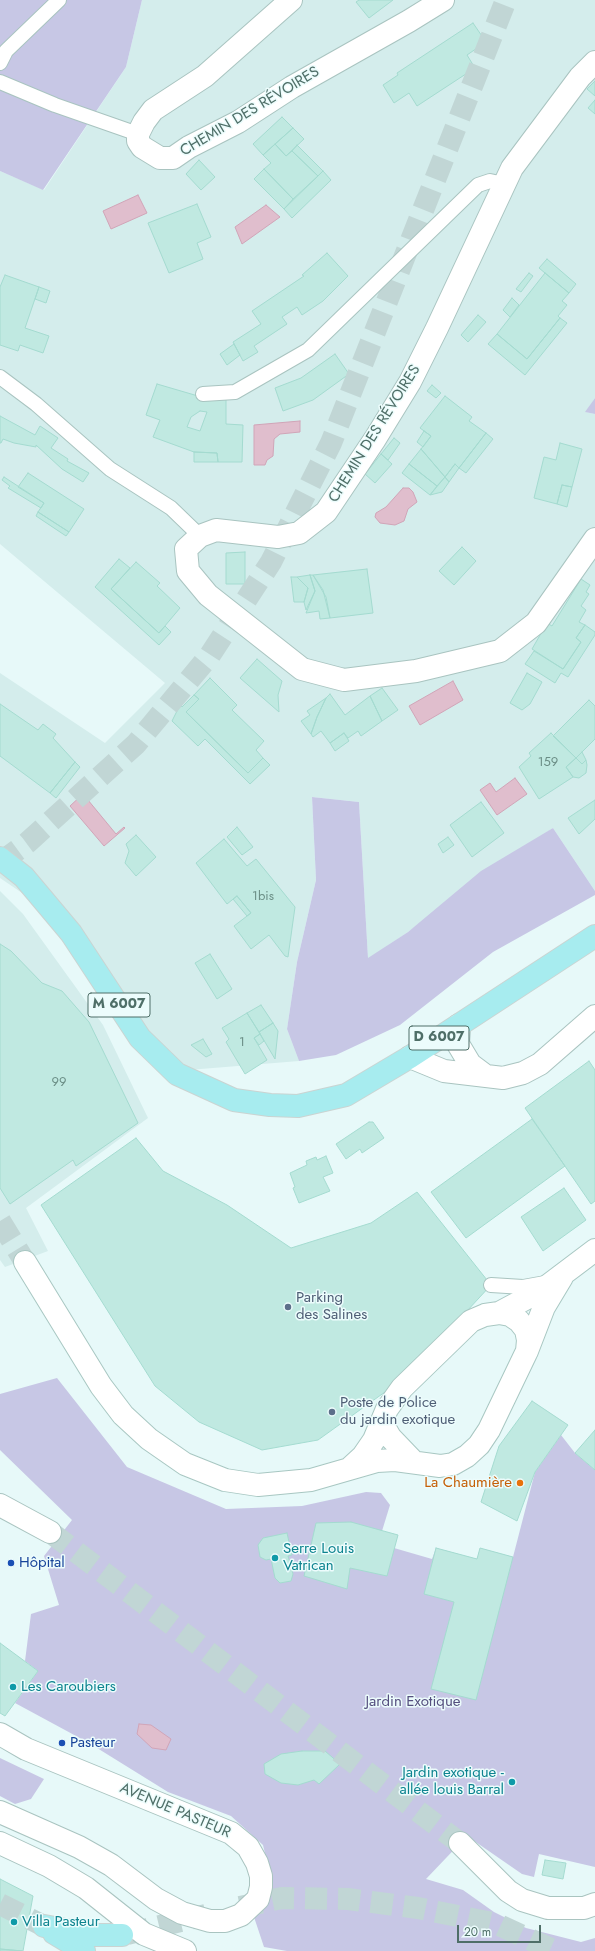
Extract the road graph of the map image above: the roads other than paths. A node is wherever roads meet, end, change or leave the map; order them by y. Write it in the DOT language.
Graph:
graph roads {
  1 [pos="59,0"];
  2 [pos="291,0"];
  3 [pos="443,0"];
  4 [pos="595,62"];
  5 [pos="0,63"];
  6 [pos="0,82"];
  7 [pos="138,134"];
  8 [pos="504,184"];
  9 [pos="0,377"];
  10 [pos="203,394"];
  11 [pos="200,536"];
  12 [pos="595,538"];
  13 [pos="0,858"];
  14 [pos="595,936"];
  15 [pos="595,1016"];
  16 [pos="459,1025"];
  17 [pos="410,1058"];
  18 [pos="486,1076"];
  19 [pos="270,1105"];
  20 [pos="595,1250"];
  21 [pos="25,1262"];
  22 [pos="562,1277"];
  23 [pos="491,1285"];
  24 [pos="499,1313"];
  25 [pos="527,1351"];
  26 [pos="382,1423"];
  27 [pos="413,1461"];
  28 [pos="349,1469"];
  29 [pos="0,1505"];
  30 [pos="50,1532"];
  31 [pos="0,1734"];
  32 [pos="0,1812"];
  33 [pos="0,1843"];
  34 [pos="460,1843"];
  35 [pos="595,1904"];
  36 [pos="122,1935"];
  37 [pos="84,1951"];
  38 [pos="185,1951"];
  1 -- 5 [label="lane"];
  2 -- 7 [label="street"];
  3 -- 7 [label="street, CHEMIN DES RÉVOIRES"];
  4 -- 8 [label="street, CHEMIN DES RÉVOIRES"];
  6 -- 7 [label="lane"];
  8 -- 10 [label="lane"];
  8 -- 11 [label="street, CHEMIN DES RÉVOIRES"];
  9 -- 11 [label="lane"];
  11 -- 12 [label="street, CHEMIN DES RÉVOIRES"];
  13 -- 19 [label="main road, M 6007"];
  14 -- 16 [label="main road, D 6007"];
  15 -- 18 [label="street"];
  16 -- 17 [label="main road, D 6007"];
  16 -- 18 [label="street"];
  17 -- 18 [label="street"];
  17 -- 19 [label="main road, D 6007"];
  20 -- 22 [label="street"];
  21 -- 28 [label="street"];
  22 -- 23 [label="lane"];
  22 -- 24 [label="street"];
  22 -- 25 [label="street"];
  24 -- 25 [label="street"];
  24 -- 26 [label="street"];
  25 -- 27 [label="street"];
  26 -- 27 [label="street"];
  26 -- 28 [label="street"];
  27 -- 28 [label="street"];
  29 -- 30 [label="street"];
  31 -- 32 [label="street, AVENUE PASTEUR"];
  33 -- 38 [label="street"];
  34 -- 35 [label="street"];
  36 -- 37 [label="main road"];
}
